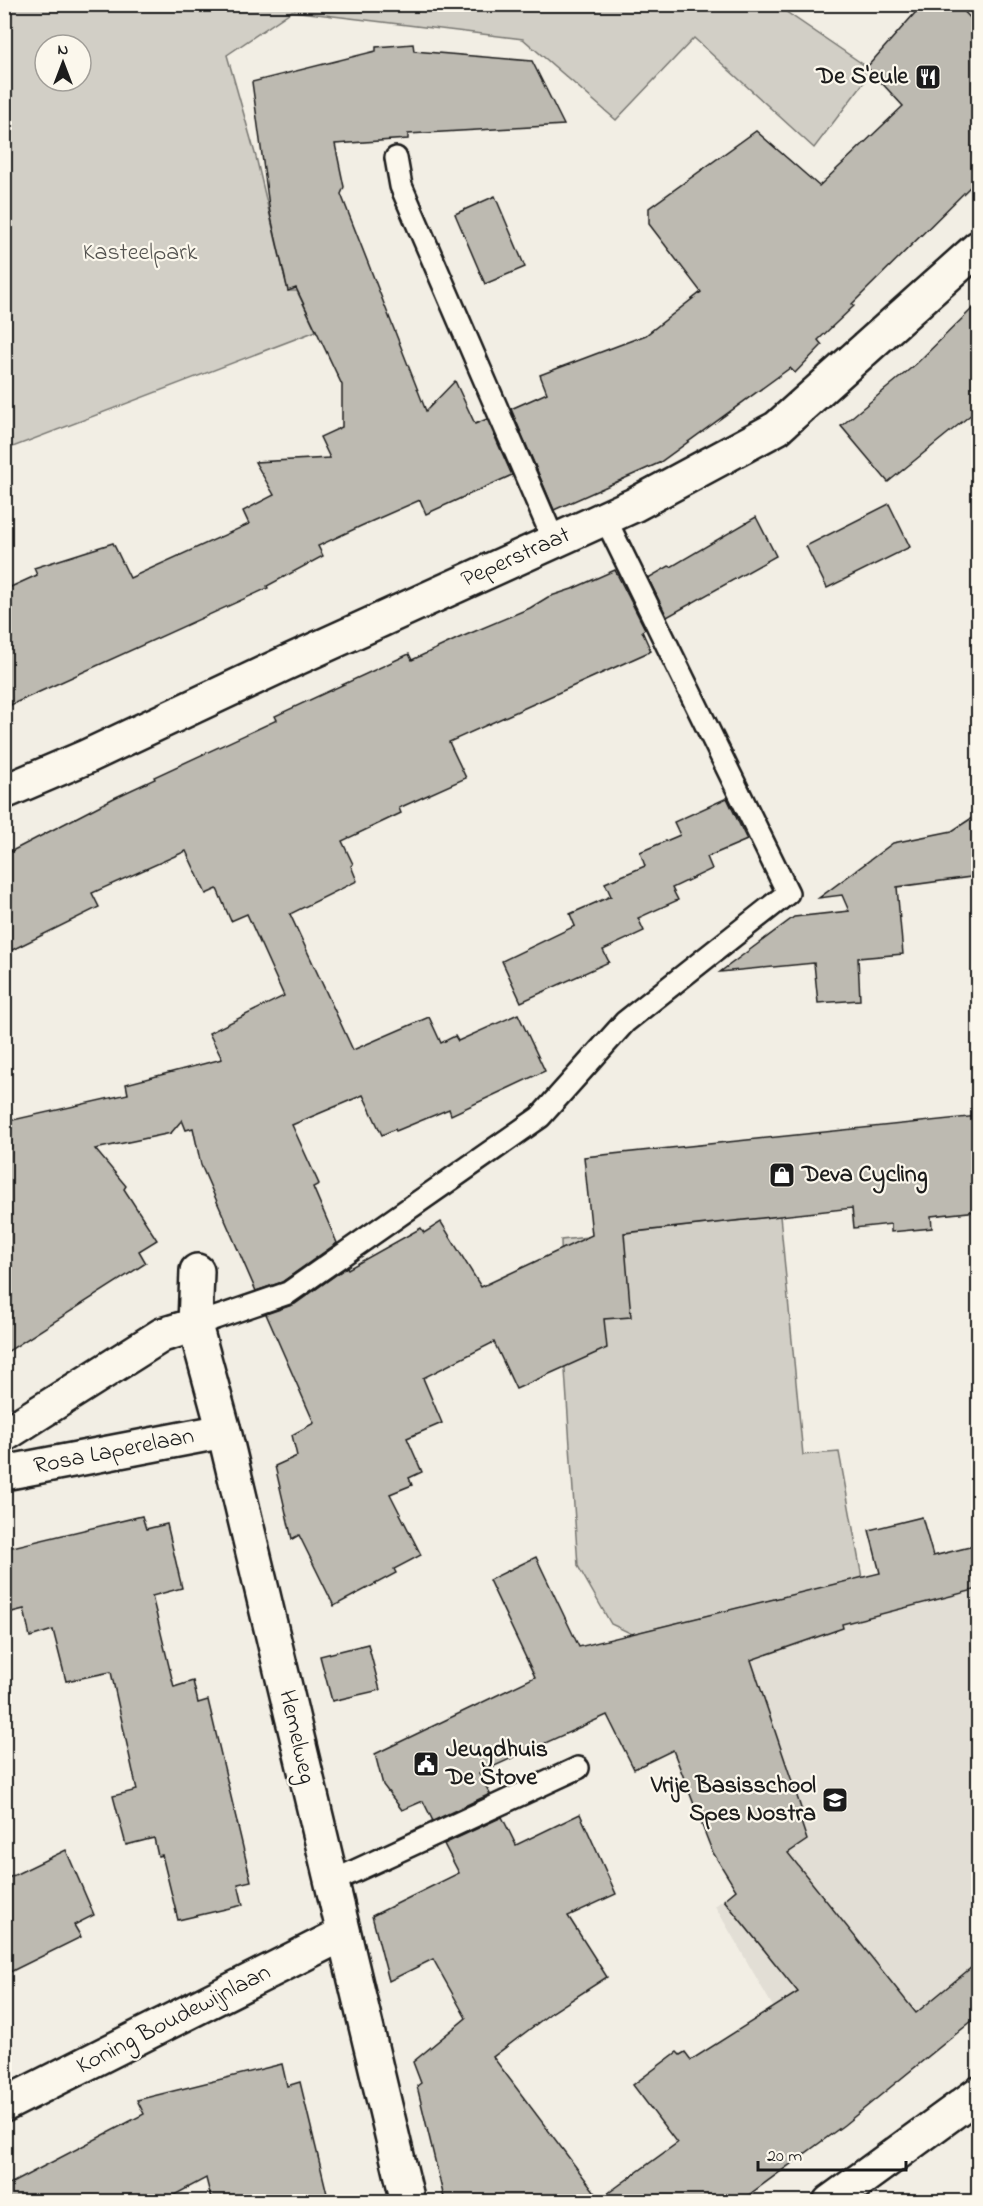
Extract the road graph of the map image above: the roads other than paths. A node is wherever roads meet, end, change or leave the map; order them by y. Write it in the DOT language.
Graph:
graph roads {
  1 [pos="396,158"];
  2 [pos="978,248"];
  3 [pos="604,518"];
  4 [pos="554,541"];
  5 [pos="4,792"];
  6 [pos="197,1271"];
  7 [pos="195,1325"];
  8 [pos="224,1431"];
  9 [pos="4,1435"];
  10 [pos="4,1473"];
  11 [pos="578,1768"];
  12 [pos="331,1882"];
  13 [pos="343,1934"];
  14 [pos="978,2094"];
  15 [pos="4,2105"];
  16 [pos="408,2202"];
  17 [pos="830,2202"];
  1 -- 4 [label="lane"];
  2 -- 3 [label="street, Peperstraat"];
  3 -- 4 [label="street, Peperstraat"];
  3 -- 7 [label="lane"];
  4 -- 5 [label="street, Peperstraat"];
  6 -- 7 [label="street, Hemelweg"];
  7 -- 8 [label="street, Hemelweg"];
  7 -- 9 [label="street, Rosa Laperelaan"];
  8 -- 10 [label="street, Rosa Laperelaan"];
  8 -- 12 [label="street, Hemelweg"];
  11 -- 12 [label="lane"];
  12 -- 13 [label="street, Hemelweg"];
  13 -- 15 [label="street, Koning Boudewijnlaan"];
  13 -- 16 [label="street, Hemelweg"];
  14 -- 17 [label="street"];
}
